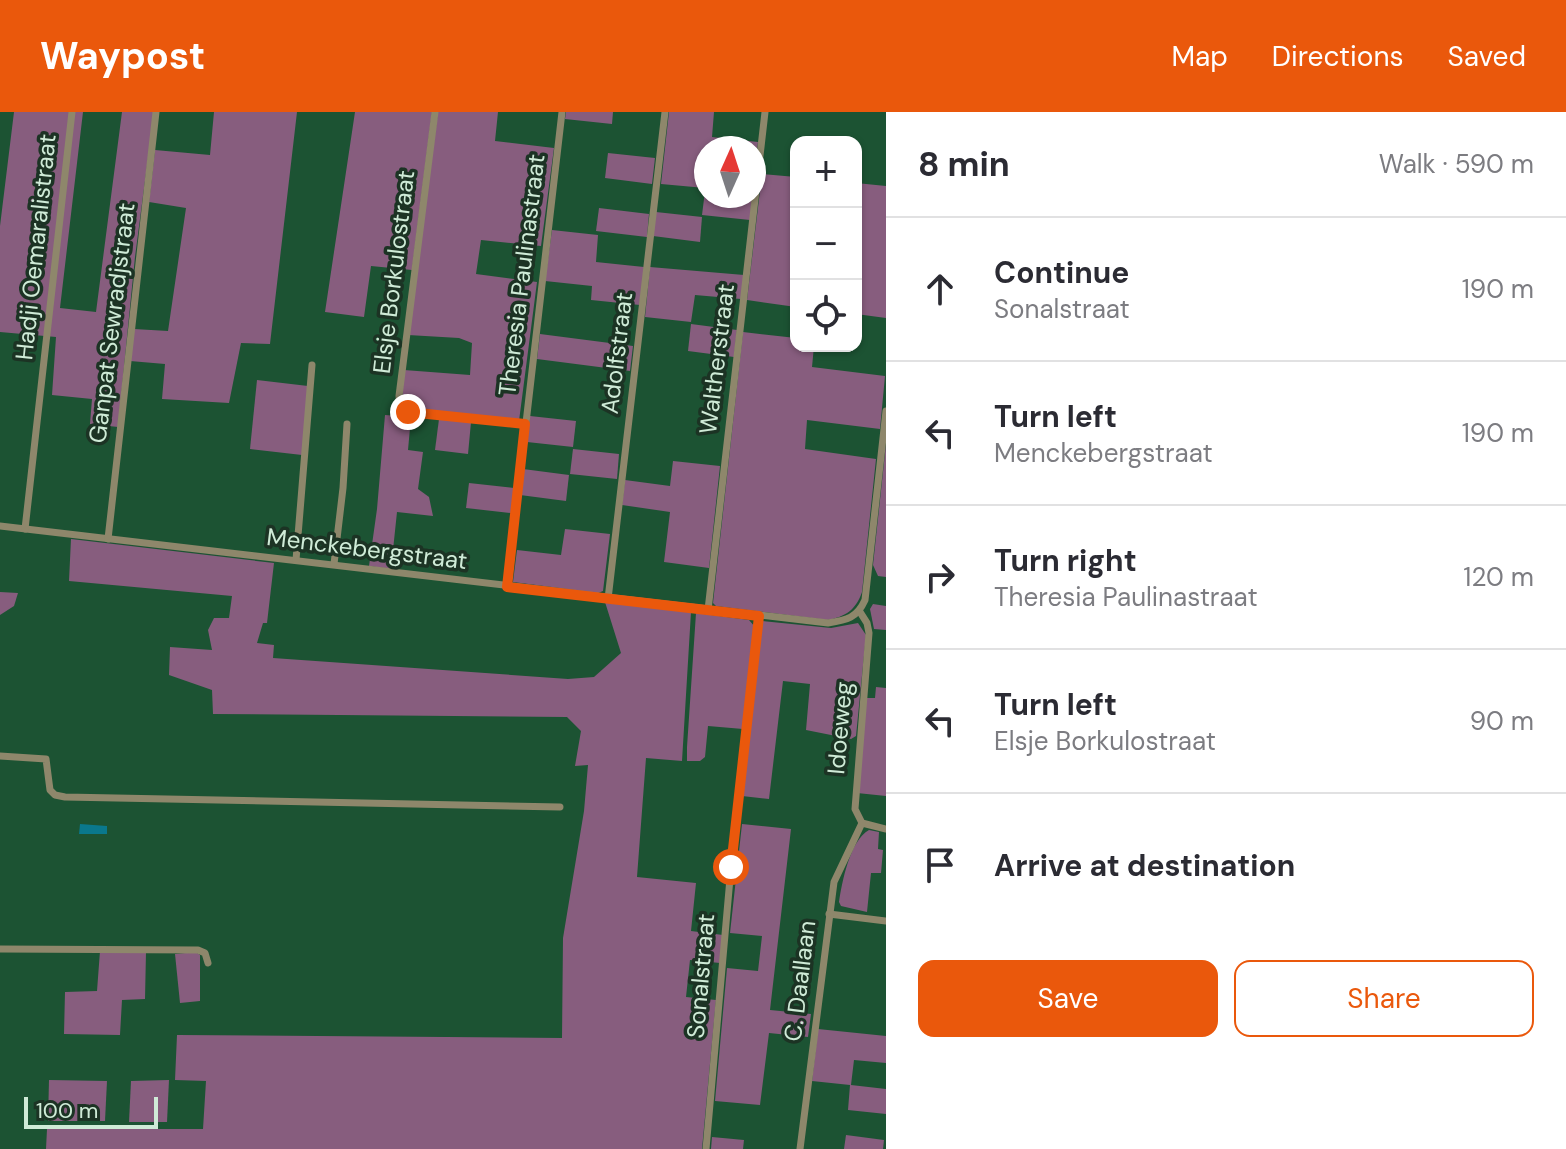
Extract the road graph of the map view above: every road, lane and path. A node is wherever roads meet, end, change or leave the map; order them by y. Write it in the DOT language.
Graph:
graph roads {
  1 [pos="72,112"];
  2 [pos="156,112"];
  3 [pos="435,112"];
  4 [pos="562,112"];
  5 [pos="665,112"];
  6 [pos="765,112"];
  7 [pos="312,365"];
  8 [pos="886,411"];
  9 [pos="347,424"];
  10 [pos="525,424"];
  11 [pos="885,427"];
  12 [pos="0,526"];
  13 [pos="25,529"];
  14 [pos="108,539"];
  15 [pos="296,560"];
  16 [pos="334,564"];
  17 [pos="507,587"];
  18 [pos="608,599"];
  19 [pos="708,610"];
  20 [pos="860,612"];
  21 [pos="759,616"];
  22 [pos="0,756"];
  23 [pos="560,807"];
  24 [pos="862,823"];
  25 [pos="886,829"];
  26 [pos="829,914"];
  27 [pos="886,921"];
  28 [pos="0,949"];
  29 [pos="208,963"];
  30 [pos="706,1149"];
  31 [pos="800,1149"];
  1 -- 13 [label="street, Hadji Oemaralistraat"];
  2 -- 14 [label="street, Ganpat Sewradjstraat"];
  3 -- 10 [label="street, Elsje Borkulostraat"];
  4 -- 10 [label="street, Theresia Paulinastraat"];
  5 -- 18 [label="street, Adolfstraat"];
  6 -- 19 [label="street, Waltherstraat"];
  7 -- 15 [label="street"];
  8 -- 11 [label="street"];
  9 -- 16 [label="street"];
  10 -- 17 [label="street, Theresia Paulinastraat"];
  11 -- 20 [label="street"];
  12 -- 13 [label="street, Menckebergstraat"];
  13 -- 14 [label="street, Menckebergstraat"];
  14 -- 15 [label="street, Menckebergstraat"];
  15 -- 16 [label="street, Menckebergstraat"];
  16 -- 17 [label="street, Menckebergstraat"];
  17 -- 18 [label="street, Menckebergstraat"];
  18 -- 19 [label="street, Menckebergstraat"];
  19 -- 21 [label="street, Menckebergstraat"];
  20 -- 21 [label="street, Menckebergstraat"];
  20 -- 24 [label="street, Idoeweg"];
  21 -- 30 [label="street, Sonalstraat"];
  22 -- 23 [label="street"];
  24 -- 25 [label="street"];
  24 -- 26 [label="street, C. Daallaan"];
  26 -- 27 [label="street"];
  26 -- 31 [label="street, C. Daallaan"];
  28 -- 29 [label="street"];
}
